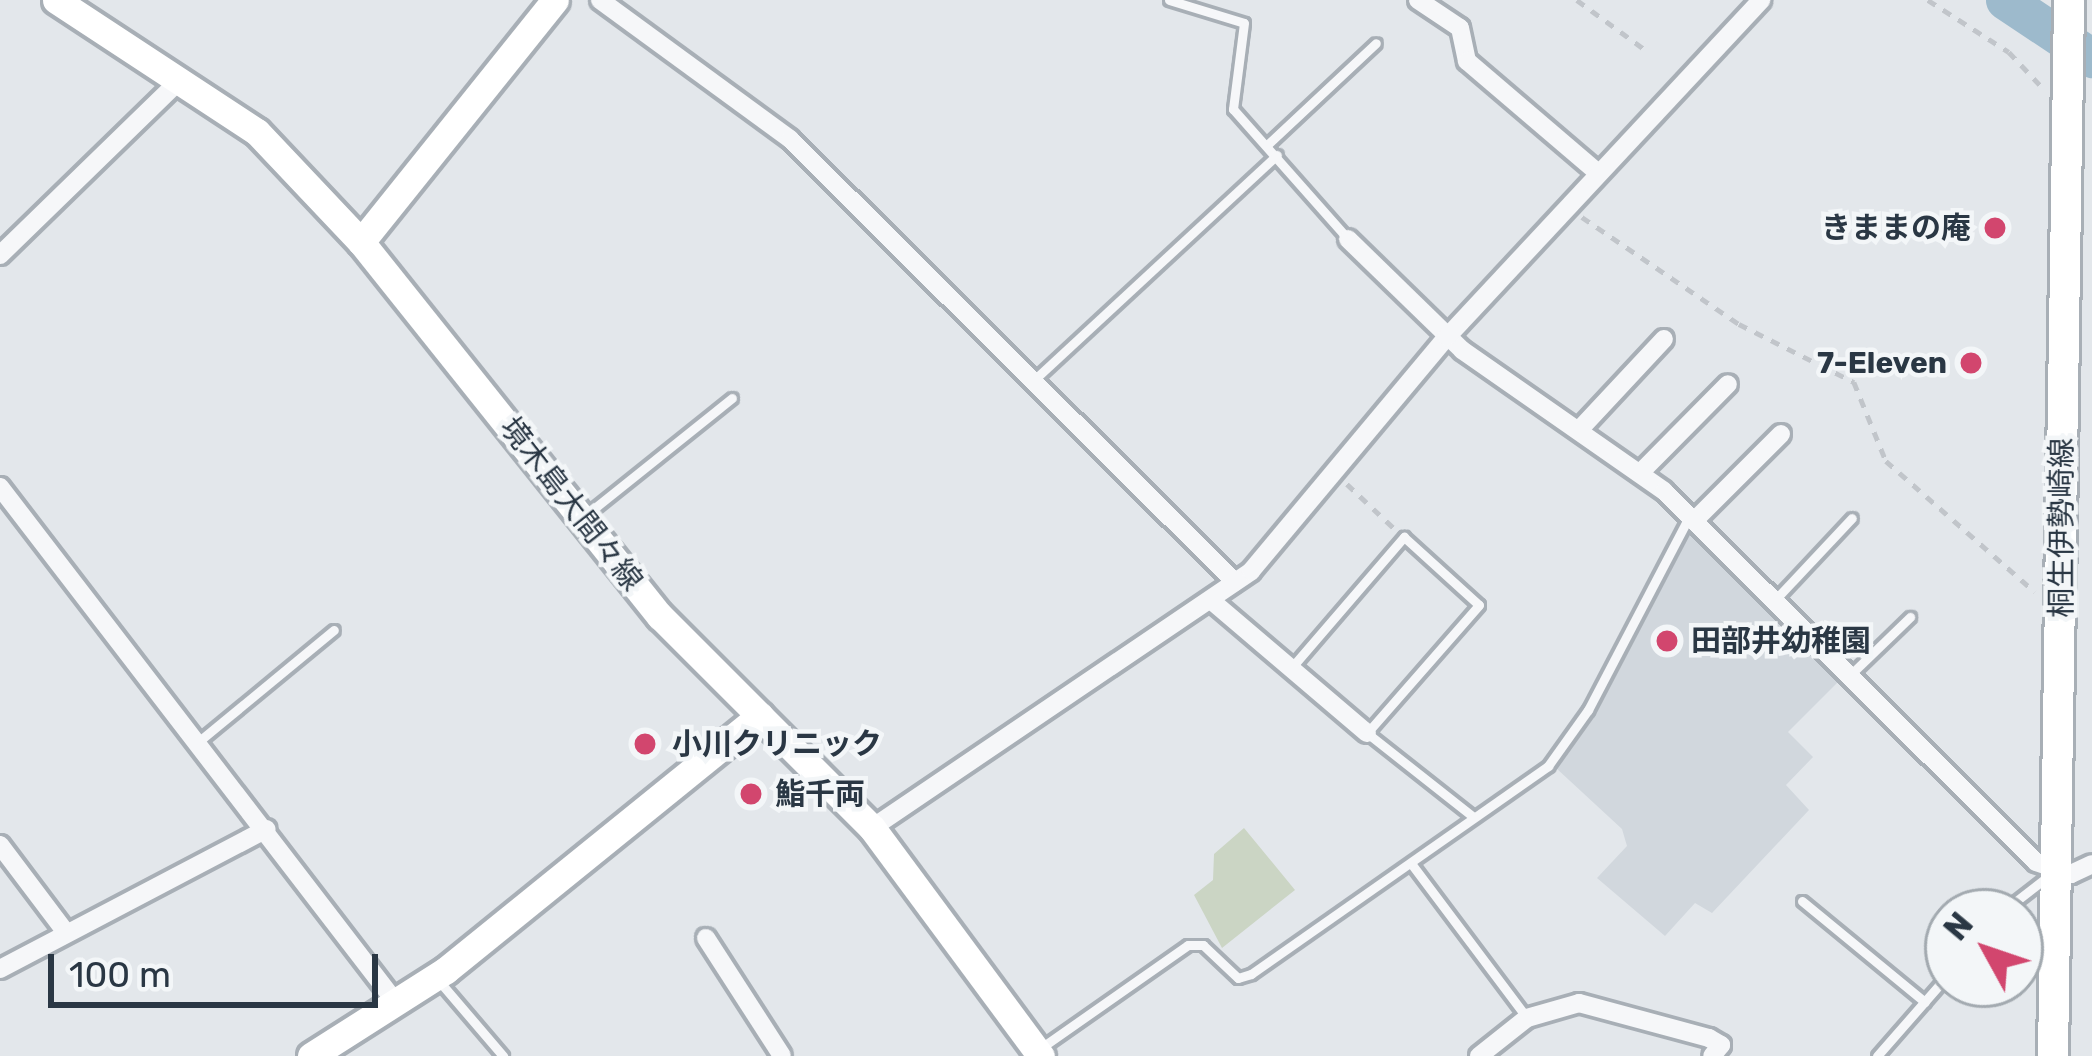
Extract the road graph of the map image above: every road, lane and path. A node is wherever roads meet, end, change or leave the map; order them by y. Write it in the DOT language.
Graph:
graph roads {
  1 [pos="56,0"];
  2 [pos="555,0"];
  3 [pos="600,0"];
  4 [pos="1168,0"];
  5 [pos="1418,0"];
  6 [pos="1577,0"];
  7 [pos="1761,0"];
  8 [pos="1928,0"];
  9 [pos="2071,6"];
  10 [pos="1376,43"];
  11 [pos="1647,51"];
  12 [pos="180,80"];
  13 [pos="2061,97"];
  14 [pos="1268,145"];
  15 [pos="1276,155"];
  16 [pos="1597,172"];
  17 [pos="1566,204"];
  18 [pos="1348,238"];
  19 [pos="361,242"];
  20 [pos="0,255"];
  21 [pos="1448,337"];
  22 [pos="1664,339"];
  23 [pos="1033,380"];
  24 [pos="1728,384"];
  25 [pos="732,398"];
  26 [pos="1580,429"];
  27 [pos="1781,434"];
  28 [pos="1642,471"];
  29 [pos="1334,472"];
  30 [pos="0,487"];
  31 [pos="582,518"];
  32 [pos="1852,518"];
  33 [pos="1692,519"];
  34 [pos="1404,537"];
  35 [pos="1235,582"];
  36 [pos="1213,602"];
  37 [pos="1773,602"];
  38 [pos="2062,604"];
  39 [pos="1910,617"];
  40 [pos="334,630"];
  41 [pos="1288,672"];
  42 [pos="1846,679"];
  43 [pos="760,716"];
  44 [pos="1366,733"];
  45 [pos="198,742"];
  46 [pos="1472,816"];
  47 [pos="872,828"];
  48 [pos="267,829"];
  49 [pos="0,844"];
  50 [pos="2092,864"];
  51 [pos="1413,866"];
  52 [pos="2056,872"];
  53 [pos="2034,888"];
  54 [pos="1802,901"];
  55 [pos="64,930"];
  56 [pos="706,938"];
  57 [pos="0,969"];
  58 [pos="436,977"];
  59 [pos="1924,1002"];
  60 [pos="398,1004"];
  61 [pos="1528,1018"];
  62 [pos="1723,1052"];
  63 [pos="1040,1053"];
  64 [pos="311,1056"];
  65 [pos="503,1056"];
  66 [pos="782,1056"];
  67 [pos="1479,1056"];
  68 [pos="1877,1056"];
  69 [pos="2053,1056"];
  1 -- 12 [label="main road, 境木島大間々線"];
  2 -- 19 [label="main road"];
  3 -- 23 [label="street"];
  4 -- 14 [label="lane"];
  5 -- 16 [label="street"];
  6 -- 11 [label="path"];
  7 -- 16 [label="street"];
  8 -- 13 [label="path"];
  9 -- 13 [label="main road, 桐生伊勢崎線"];
  10 -- 14 [label="lane"];
  12 -- 19 [label="main road, 境木島大間々線"];
  12 -- 20 [label="street"];
  13 -- 38 [label="main road, 桐生伊勢崎線"];
  14 -- 15 [label="lane"];
  15 -- 18 [label="lane"];
  15 -- 23 [label="lane"];
  16 -- 17 [label="street"];
  17 -- 21 [label="street"];
  17 -- 38 [label="path"];
  18 -- 21 [label="street"];
  19 -- 31 [label="main road, 境木島大間々線"];
  21 -- 26 [label="street"];
  21 -- 29 [label="street"];
  22 -- 26 [label="street"];
  23 -- 35 [label="street"];
  24 -- 28 [label="street"];
  25 -- 31 [label="lane"];
  26 -- 28 [label="street"];
  27 -- 33 [label="street"];
  28 -- 33 [label="street"];
  29 -- 34 [label="path"];
  29 -- 35 [label="street"];
  30 -- 45 [label="street"];
  31 -- 43 [label="main road, 境木島大間々線"];
  32 -- 37 [label="lane"];
  33 -- 37 [label="street"];
  33 -- 46 [label="lane"];
  34 -- 41 [label="lane"];
  34 -- 44 [label="lane"];
  35 -- 36 [label="street"];
  36 -- 41 [label="street"];
  36 -- 47 [label="street"];
  37 -- 42 [label="street"];
  38 -- 52 [label="main road, 桐生伊勢崎線"];
  39 -- 42 [label="lane"];
  40 -- 45 [label="lane"];
  41 -- 44 [label="street"];
  42 -- 52 [label="street"];
  43 -- 47 [label="main road, 境木島大間々線"];
  43 -- 58 [label="main road"];
  44 -- 46 [label="lane"];
  45 -- 48 [label="street"];
  46 -- 51 [label="lane"];
  47 -- 63 [label="main road, 境木島大間々線"];
  48 -- 55 [label="street"];
  48 -- 60 [label="street"];
  49 -- 55 [label="street"];
  50 -- 52 [label="street"];
  51 -- 61 [label="lane"];
  51 -- 63 [label="lane"];
  52 -- 53 [label="lane"];
  52 -- 69 [label="main road, 桐生伊勢崎線"];
  54 -- 59 [label="lane"];
  55 -- 57 [label="street"];
  56 -- 66 [label="street"];
  58 -- 60 [label="main road"];
  58 -- 65 [label="lane"];
  59 -- 68 [label="lane"];
  60 -- 64 [label="main road"];
  61 -- 62 [label="street"];
  61 -- 67 [label="street"];
}
